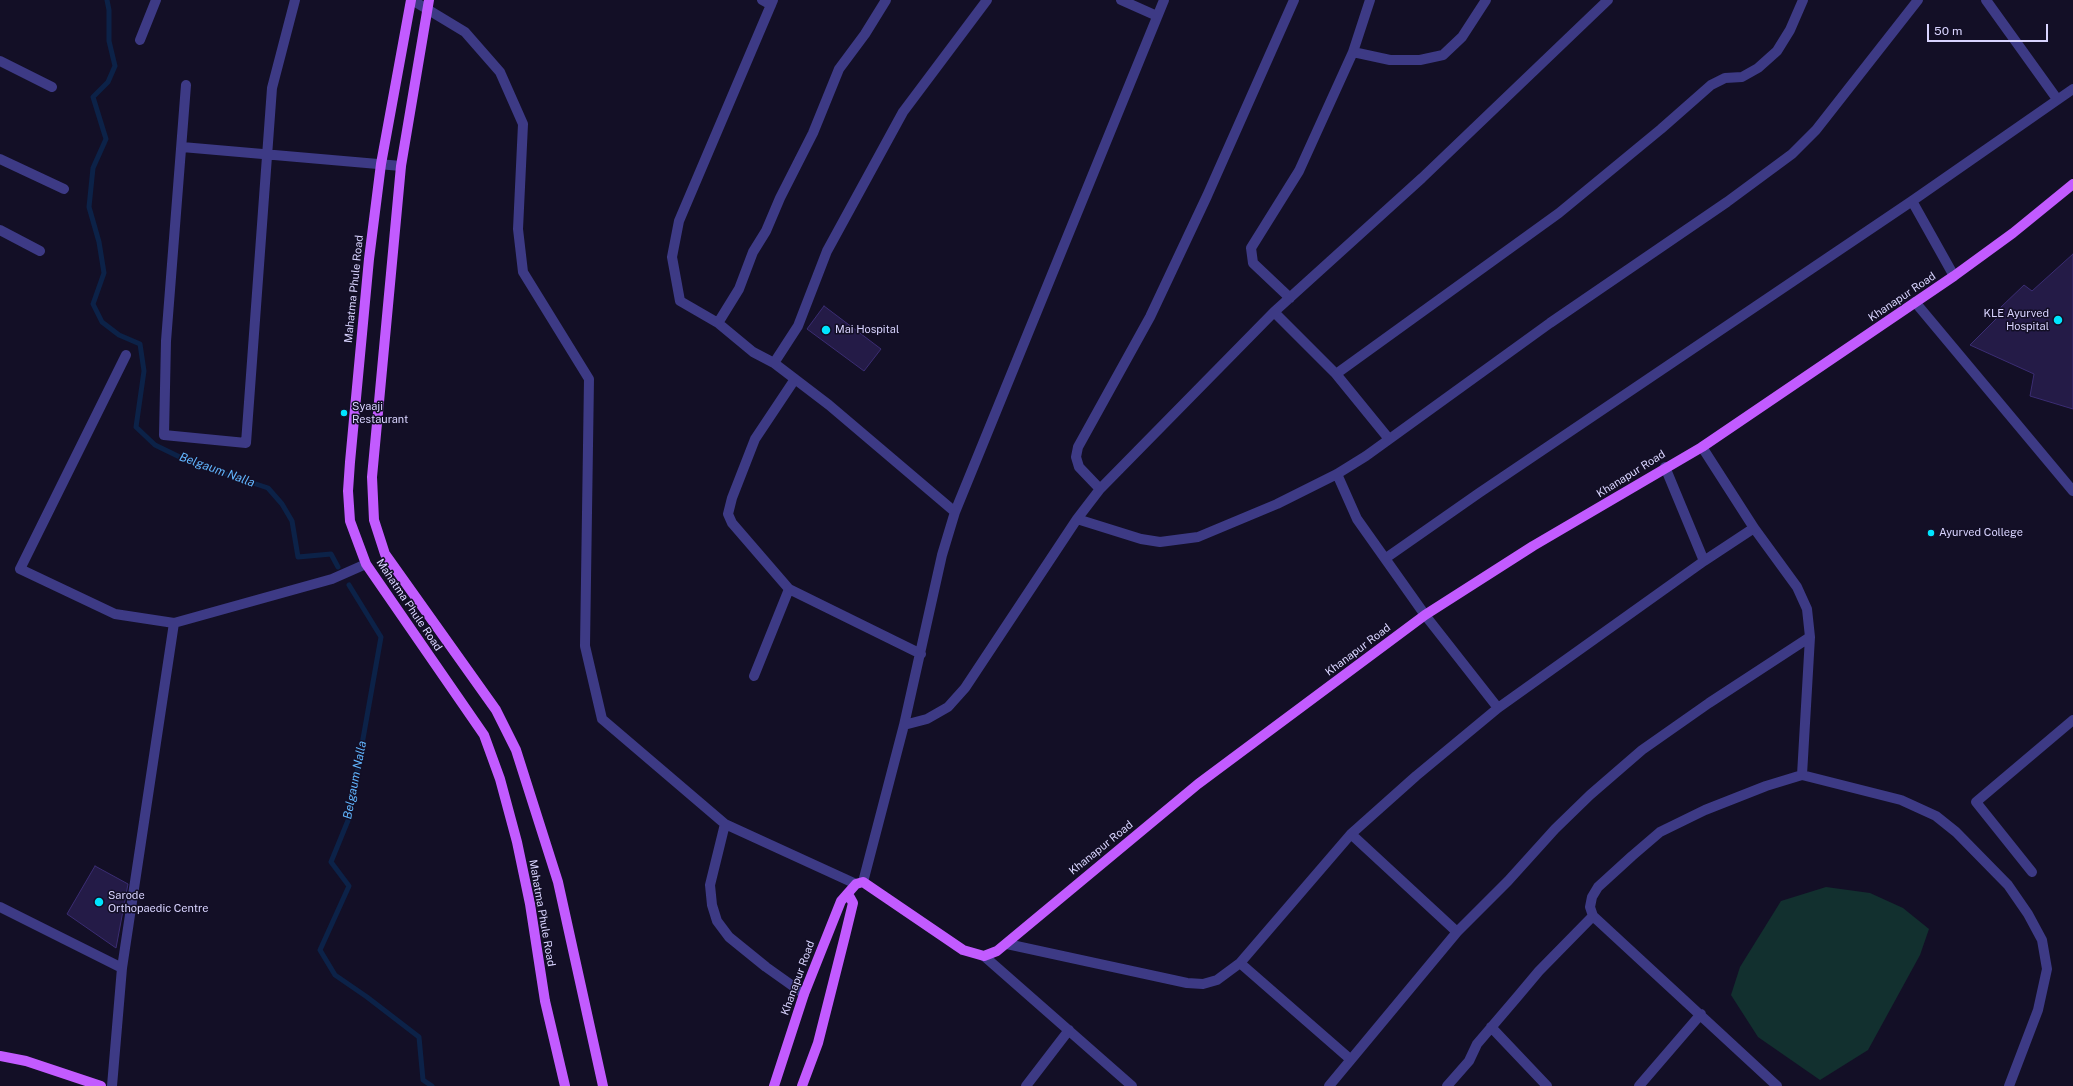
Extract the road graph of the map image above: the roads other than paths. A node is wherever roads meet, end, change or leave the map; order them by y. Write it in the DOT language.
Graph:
graph roads {
  1 [pos="156,0"];
  2 [pos="295,0"];
  3 [pos="411,0"];
  4 [pos="886,0"];
  5 [pos="987,0"];
  6 [pos="1121,0"];
  7 [pos="1164,0"];
  8 [pos="1294,0"];
  9 [pos="1370,0"];
  10 [pos="1486,0"];
  11 [pos="1608,0"];
  12 [pos="1803,0"];
  13 [pos="1918,0"];
  14 [pos="1986,0"];
  15 [pos="769,2"];
  16 [pos="428,4"];
  17 [pos="1157,16"];
  18 [pos="140,40"];
  19 [pos="1353,52"];
  20 [pos="0,61"];
  21 [pos="186,86"];
  22 [pos="52,87"];
  23 [pos="2073,89"];
  24 [pos="2057,99"];
  25 [pos="182,147"];
  26 [pos="267,156"];
  27 [pos="0,159"];
  28 [pos="381,164"];
  29 [pos="401,166"];
  30 [pos="2073,184"];
  31 [pos="64,189"];
  32 [pos="1912,201"];
  33 [pos="0,230"];
  34 [pos="40,251"];
  35 [pos="1954,276"];
  36 [pos="1290,298"];
  37 [pos="1915,302"];
  38 [pos="1274,312"];
  39 [pos="718,323"];
  40 [pos="126,355"];
  41 [pos="774,363"];
  42 [pos="1336,374"];
  43 [pos="795,379"];
  44 [pos="1389,439"];
  45 [pos="1702,447"];
  46 [pos="1665,467"];
  47 [pos="1337,474"];
  48 [pos="1100,489"];
  49 [pos="2073,491"];
  50 [pos="955,512"];
  51 [pos="1077,518"];
  52 [pos="1754,528"];
  53 [pos="1386,558"];
  54 [pos="1704,561"];
  55 [pos="366,564"];
  56 [pos="789,590"];
  57 [pos="1425,615"];
  58 [pos="174,623"];
  59 [pos="1810,637"];
  60 [pos="921,654"];
  61 [pos="754,676"];
  62 [pos="1498,708"];
  63 [pos="2073,720"];
  64 [pos="904,725"];
  65 [pos="1802,775"];
  66 [pos="724,824"];
  67 [pos="1351,834"];
  68 [pos="2032,872"];
  69 [pos="860,883"];
  70 [pos="848,894"];
  71 [pos="0,907"];
  72 [pos="1593,916"];
  73 [pos="1457,932"];
  74 [pos="1007,944"];
  75 [pos="984,956"];
  76 [pos="1240,964"];
  77 [pos="122,968"];
  78 [pos="804,994"];
  79 [pos="1701,1014"];
  80 [pos="1491,1027"];
  81 [pos="1069,1030"];
  82 [pos="0,1056"];
  83 [pos="1350,1059"];
  84 [pos="1120,1082"];
  85 [pos="101,1086"];
  86 [pos="112,1086"];
  87 [pos="566,1086"];
  88 [pos="603,1086"];
  89 [pos="774,1086"];
  90 [pos="802,1086"];
  91 [pos="1026,1086"];
  92 [pos="1132,1086"];
  93 [pos="1329,1086"];
  94 [pos="1447,1086"];
  95 [pos="1547,1086"];
  96 [pos="1639,1086"];
  97 [pos="1777,1086"];
  98 [pos="2009,1086"];
  1 -- 18 [label="street"];
  2 -- 26 [label="street"];
  3 -- 16 [label="street, Mahatma Phule Road"];
  3 -- 28 [label="main road, Mahatma Phule Road"];
  4 -- 39 [label="street"];
  5 -- 41 [label="street"];
  6 -- 17 [label="street"];
  7 -- 17 [label="street"];
  8 -- 48 [label="street"];
  9 -- 19 [label="street"];
  10 -- 19 [label="street"];
  11 -- 36 [label="street"];
  12 -- 42 [label="street"];
  13 -- 44 [label="street"];
  14 -- 24 [label="street"];
  15 -- 39 [label="street"];
  16 -- 29 [label="main road, Mahatma Phule Road"];
  16 -- 66 [label="street, Mahatma Phule Road"];
  17 -- 50 [label="street"];
  19 -- 36 [label="street"];
  20 -- 22 [label="street"];
  21 -- 25 [label="street"];
  23 -- 24 [label="street"];
  24 -- 32 [label="street"];
  25 -- 26 [label="street"];
  25 -- 26 [label="street"];
  26 -- 28 [label="street"];
  27 -- 31 [label="street"];
  28 -- 29 [label="street"];
  28 -- 55 [label="main road, Mahatma Phule Road"];
  29 -- 88 [label="main road, Mahatma Phule Road"];
  30 -- 35 [label="main road, Khanapur Road"];
  32 -- 35 [label="street"];
  32 -- 53 [label="street"];
  33 -- 34 [label="street"];
  35 -- 37 [label="main road, Khanapur Road"];
  36 -- 38 [label="street"];
  37 -- 45 [label="main road, Khanapur Road"];
  37 -- 49 [label="street"];
  38 -- 42 [label="street"];
  38 -- 48 [label="street"];
  39 -- 41 [label="street"];
  40 -- 58 [label="street"];
  41 -- 43 [label="street"];
  42 -- 44 [label="street"];
  43 -- 50 [label="street"];
  43 -- 56 [label="street"];
  44 -- 47 [label="street"];
  45 -- 46 [label="main road, Khanapur Road"];
  45 -- 52 [label="street"];
  46 -- 54 [label="street"];
  46 -- 57 [label="main road, Khanapur Road"];
  47 -- 51 [label="street"];
  47 -- 53 [label="street"];
  48 -- 51 [label="street"];
  50 -- 60 [label="street"];
  51 -- 64 [label="street"];
  52 -- 54 [label="street"];
  52 -- 59 [label="street"];
  53 -- 57 [label="street"];
  54 -- 62 [label="street"];
  55 -- 58 [label="street"];
  55 -- 87 [label="main road, Mahatma Phule Road"];
  56 -- 60 [label="street"];
  56 -- 61 [label="street"];
  57 -- 62 [label="street"];
  57 -- 74 [label="main road, Khanapur Road"];
  58 -- 77 [label="street"];
  59 -- 65 [label="street"];
  59 -- 73 [label="street"];
  60 -- 64 [label="street"];
  62 -- 67 [label="street"];
  63 -- 68 [label="street"];
  64 -- 69 [label="street"];
  65 -- 72 [label="street"];
  65 -- 98 [label="street"];
  66 -- 69 [label="street, Mahatma Phule Road"];
  66 -- 78 [label="street"];
  67 -- 73 [label="street"];
  67 -- 76 [label="street"];
  69 -- 70 [label="main road, Khanapur Road"];
  69 -- 75 [label="main road"];
  70 -- 78 [label="main road, Khanapur Road"];
  70 -- 90 [label="main road"];
  71 -- 77 [label="street"];
  72 -- 79 [label="street"];
  72 -- 80 [label="street"];
  73 -- 83 [label="street"];
  74 -- 75 [label="main road, Khanapur Road"];
  74 -- 76 [label="street"];
  75 -- 81 [label="street"];
  76 -- 83 [label="street"];
  77 -- 86 [label="street"];
  78 -- 89 [label="main road, Khanapur Road"];
  79 -- 96 [label="street"];
  79 -- 97 [label="street"];
  80 -- 94 [label="street"];
  80 -- 95 [label="street"];
  81 -- 84 [label="street"];
  81 -- 91 [label="street"];
  82 -- 85 [label="main road"];
  83 -- 93 [label="street"];
  84 -- 92 [label="street"];
}
